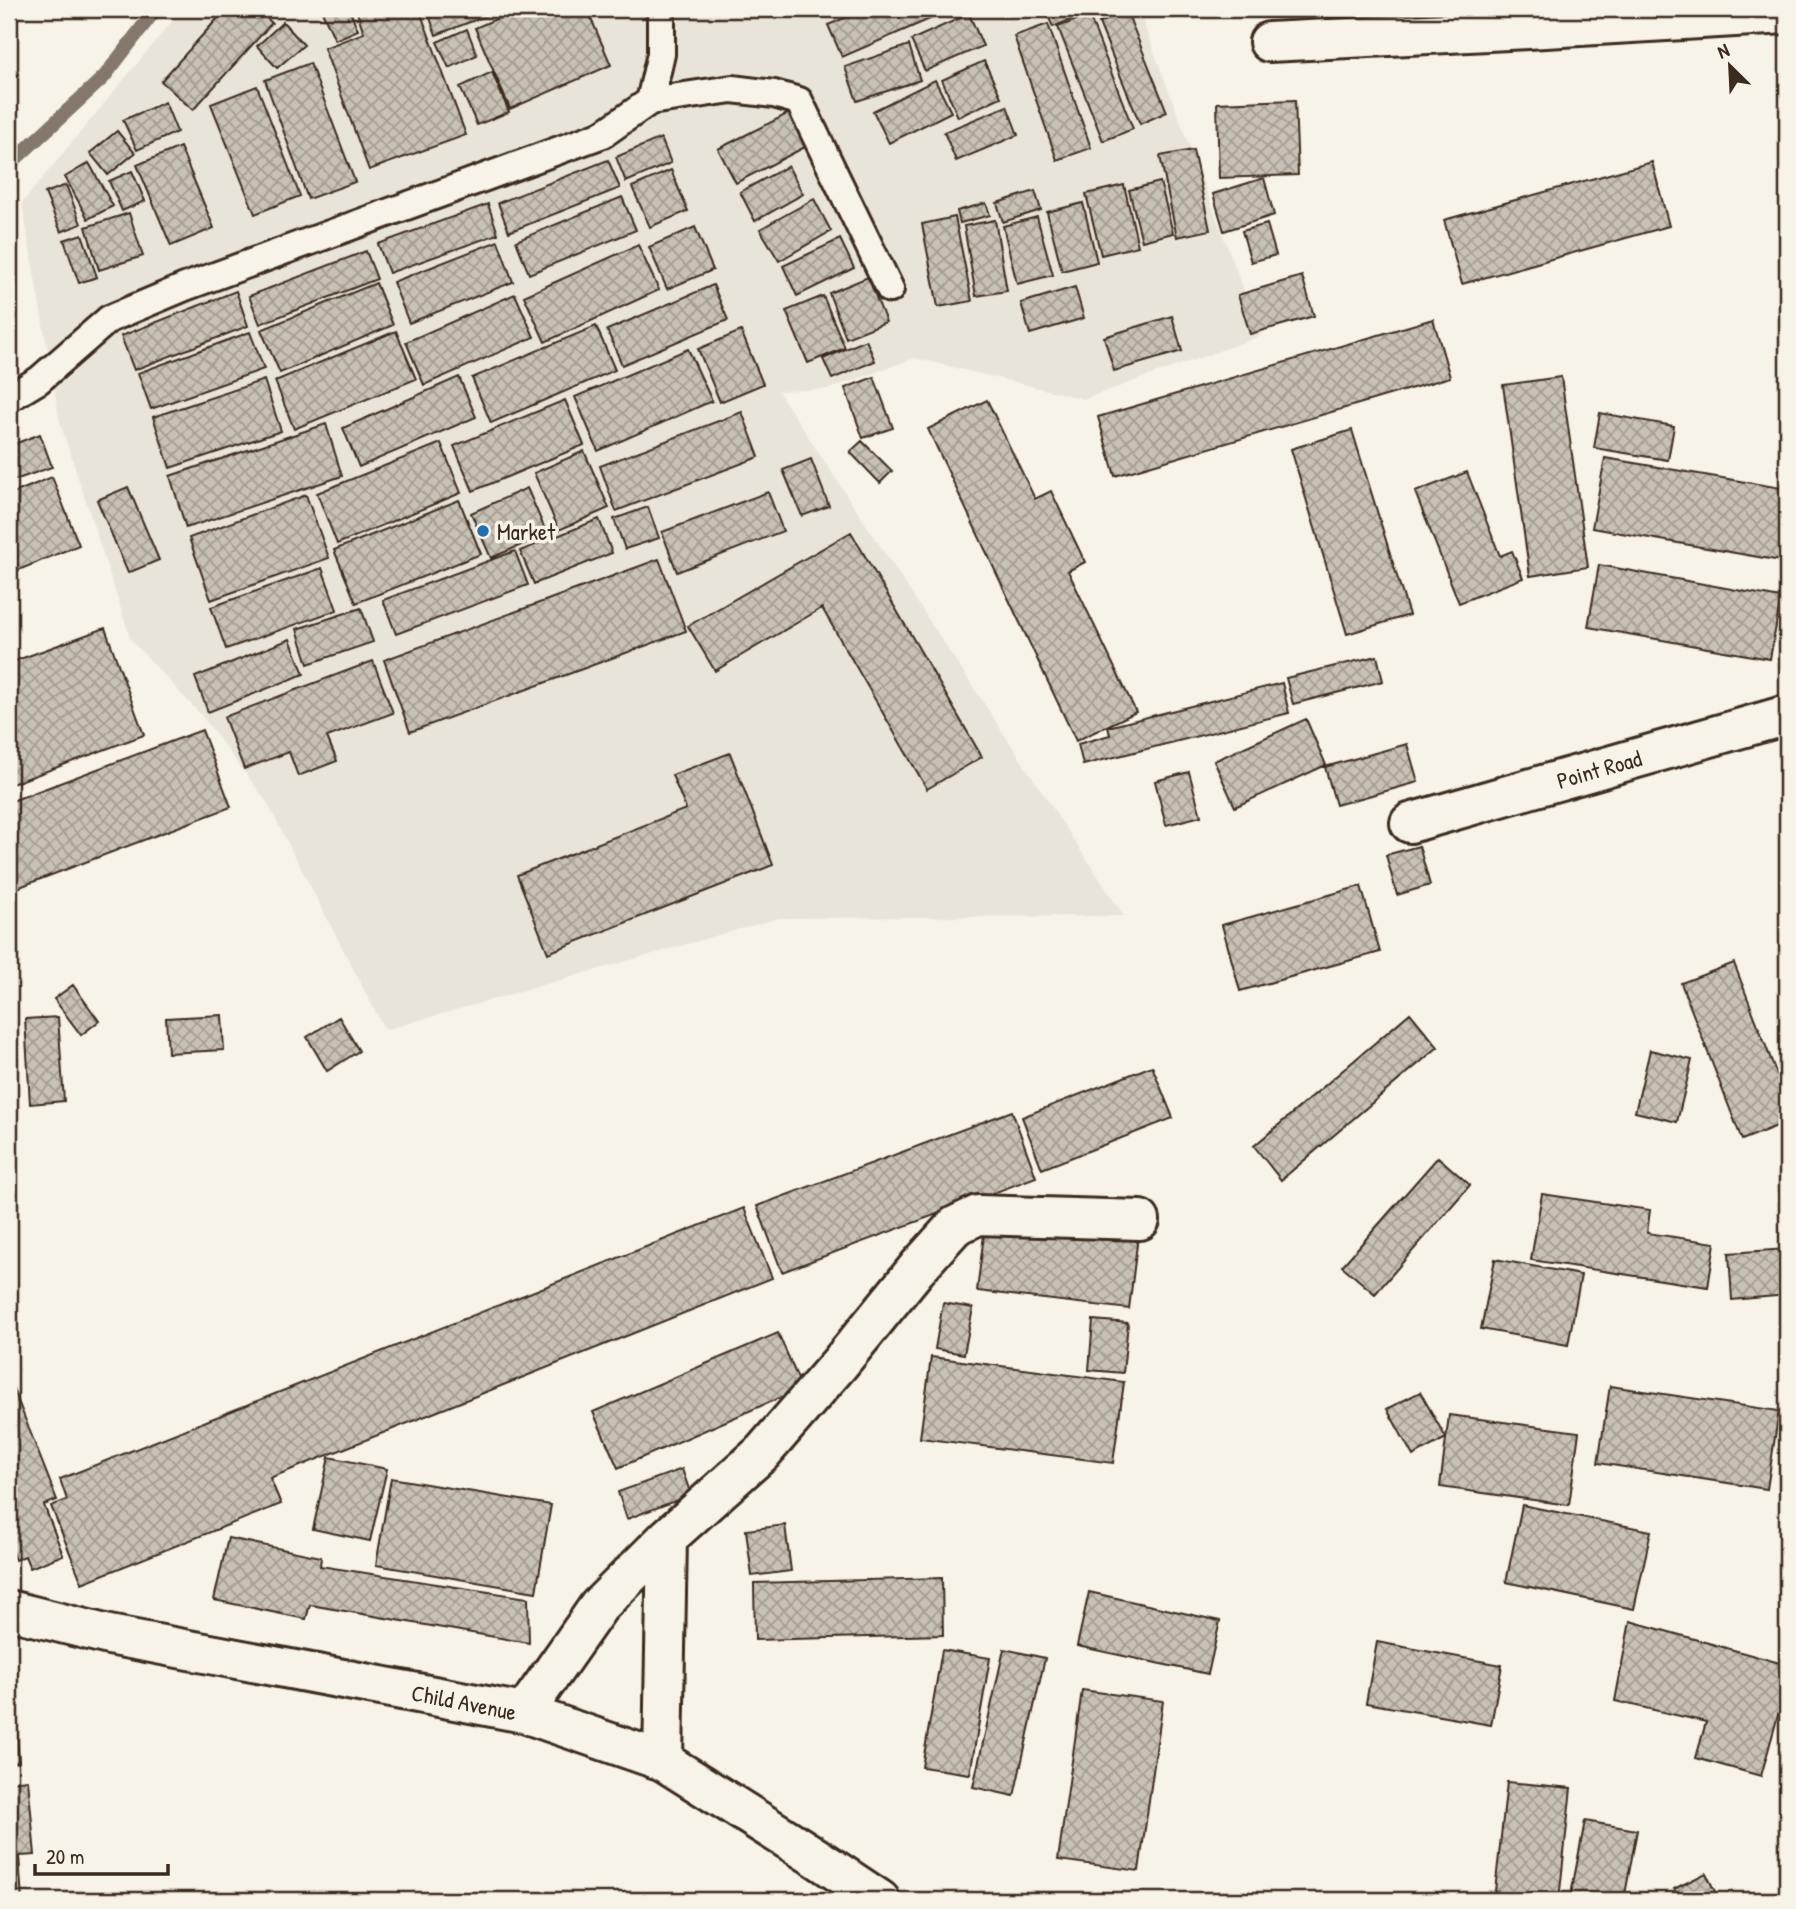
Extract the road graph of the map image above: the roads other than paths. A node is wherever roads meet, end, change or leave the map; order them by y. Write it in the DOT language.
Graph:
graph roads {
  1 [pos="661,9"];
  2 [pos="1787,14"];
  3 [pos="1528,19"];
  4 [pos="1269,41"];
  5 [pos="650,102"];
  6 [pos="890,289"];
  7 [pos="9,398"];
  8 [pos="1787,715"];
  9 [pos="1410,823"];
  10 [pos="1140,1220"];
  11 [pos="667,1538"];
  12 [pos="9,1610"];
  13 [pos="524,1713"];
  14 [pos="663,1761"];
  15 [pos="880,1900"];
  1 -- 5 [label="lane"];
  2 -- 3 [label="street"];
  3 -- 4 [label="street"];
  5 -- 6 [label="lane"];
  5 -- 7 [label="lane"];
  8 -- 9 [label="street, Point Road"];
  10 -- 11 [label="street"];
  11 -- 13 [label="street"];
  11 -- 14 [label="street"];
  12 -- 13 [label="street, Child Avenue"];
  13 -- 14 [label="street, Child Avenue"];
  14 -- 15 [label="street, Child Avenue"];
}
